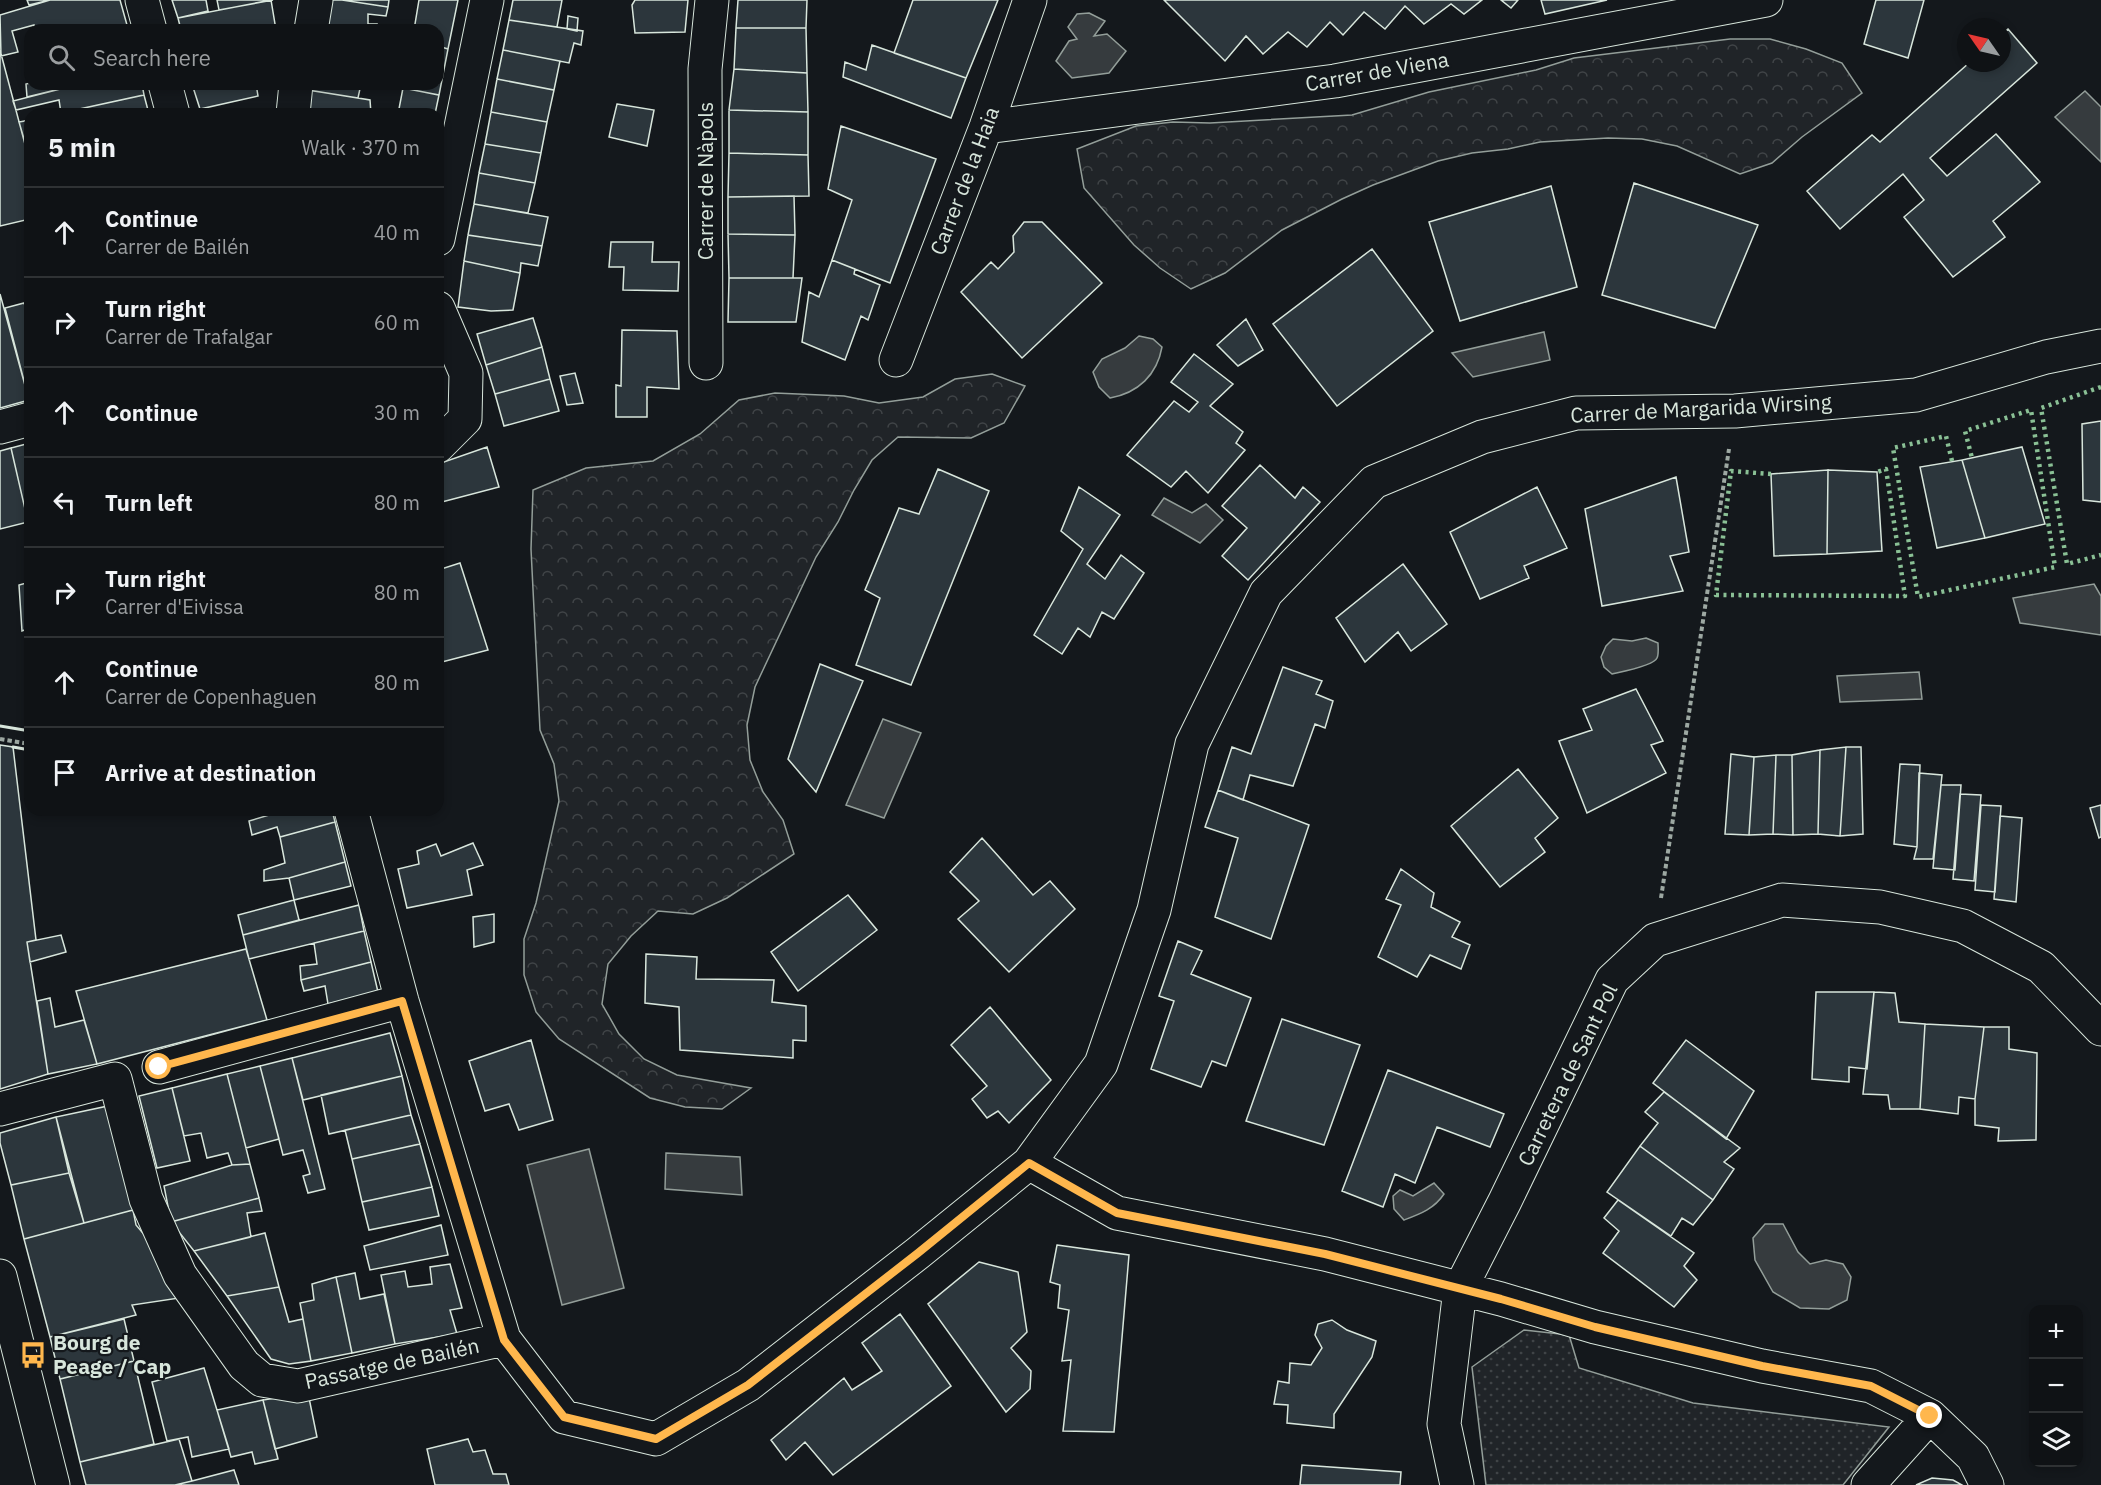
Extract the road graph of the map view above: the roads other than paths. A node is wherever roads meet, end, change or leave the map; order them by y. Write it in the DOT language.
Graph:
graph roads {
  1 [pos="142,0"];
  2 [pos="316,0"];
  3 [pos="487,0"];
  4 [pos="712,0"];
  5 [pos="1030,0"];
  6 [pos="1766,0"];
  7 [pos="148,24"];
  8 [pos="312,24"];
  9 [pos="167,90"];
  10 [pos="295,90"];
  11 [pos="171,108"];
  12 [pos="294,108"];
  13 [pos="986,127"];
  14 [pos="444,209"];
  15 [pos="444,322"];
  16 [pos="2101,346"];
  17 [pos="896,360"];
  18 [pos="706,363"];
  19 [pos="24,421"];
  20 [pos="0,427"];
  21 [pos="444,440"];
  22 [pos="353,816"];
  23 [pos="402,1001"];
  24 [pos="2101,1029"];
  25 [pos="159,1067"];
  26 [pos="0,1109"];
  27 [pos="1029,1163"];
  28 [pos="0,1276"];
  29 [pos="1460,1289"];
  30 [pos="504,1340"];
  31 [pos="1930,1416"];
  32 [pos="53,1485"];
  33 [pos="1457,1485"];
  34 [pos="1869,1485"];
  35 [pos="1987,1485"];
  1 -- 7 [label="street"];
  2 -- 8 [label="street"];
  3 -- 14 [label="street"];
  4 -- 18 [label="street, Carrer de Nàpols"];
  5 -- 13 [label="street, Carrer de la Haia"];
  6 -- 13 [label="street, Carrer de Viena"];
  9 -- 11 [label="street"];
  10 -- 12 [label="street"];
  13 -- 17 [label="street, Carrer de la Haia"];
  15 -- 21 [label="street"];
  16 -- 27 [label="street, Carrer de Margarida Wirsing"];
  19 -- 20 [label="street"];
  22 -- 23 [label="street"];
  23 -- 25 [label="street"];
  23 -- 30 [label="street"];
  24 -- 29 [label="street, Carretera de Sant Pol"];
  26 -- 30 [label="street, Passatge de Bailén"];
  27 -- 29 [label="street"];
  27 -- 30 [label="street, Carrer de Margarida Wirsing"];
  28 -- 32 [label="street"];
  29 -- 31 [label="street"];
  29 -- 33 [label="street, Carretera de Sant Pol"];
  31 -- 34 [label="street"];
  31 -- 35 [label="street"];
}
